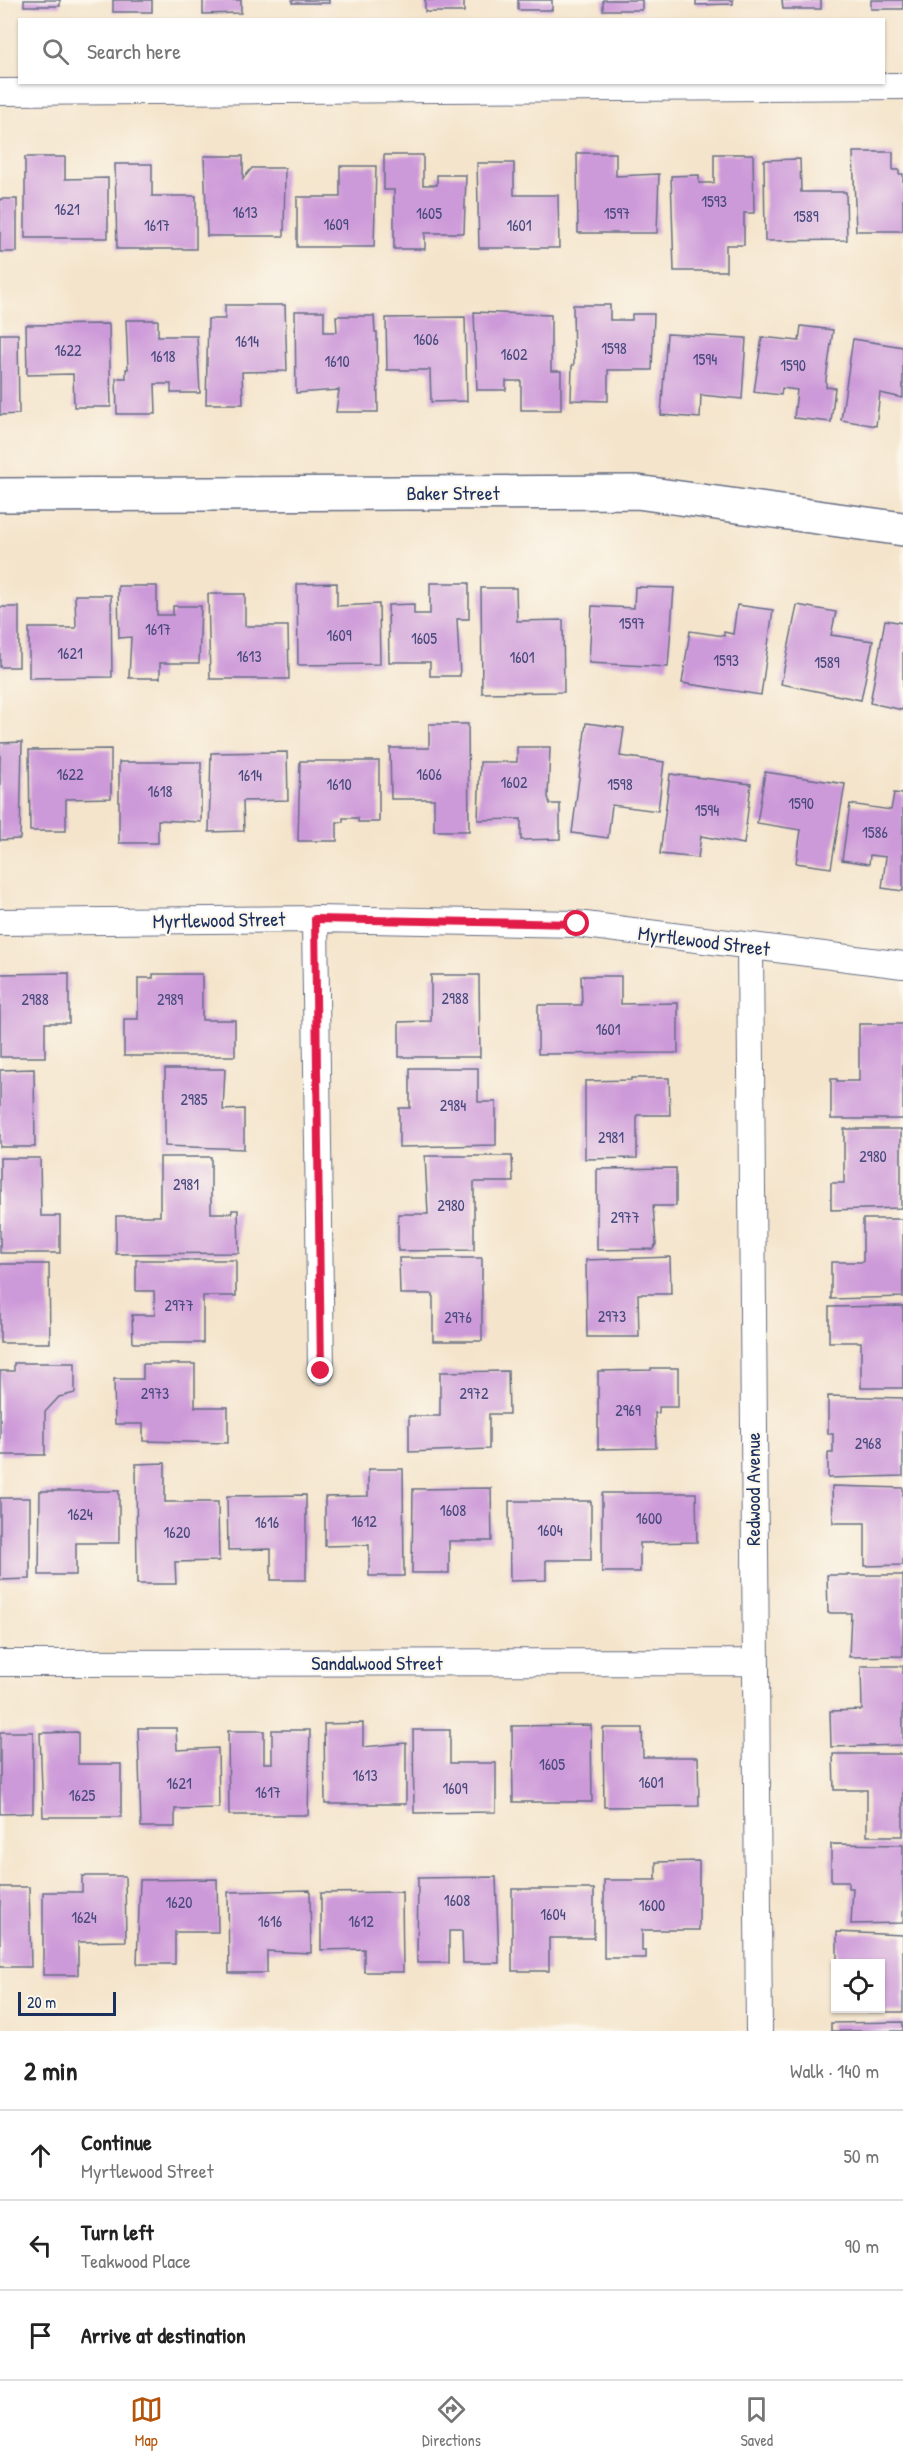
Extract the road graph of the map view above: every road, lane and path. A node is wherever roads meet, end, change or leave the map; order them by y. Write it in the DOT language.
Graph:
graph roads {
  1 [pos="903,86"];
  2 [pos="0,92"];
  3 [pos="0,495"];
  4 [pos="903,529"];
  5 [pos="315,919"];
  6 [pos="0,922"];
  7 [pos="750,947"];
  8 [pos="903,965"];
  9 [pos="321,1371"];
  10 [pos="754,1662"];
  11 [pos="0,1663"];
  12 [pos="759,2031"];
  1 -- 2 [label="street"];
  3 -- 4 [label="street, Baker Street"];
  5 -- 6 [label="street, Myrtlewood Street"];
  5 -- 7 [label="street, Myrtlewood Street"];
  5 -- 9 [label="street"];
  7 -- 8 [label="street, Myrtlewood Street"];
  7 -- 10 [label="street, Redwood Avenue"];
  10 -- 11 [label="street, Sandalwood Street"];
  10 -- 12 [label="street, Redwood Avenue"];
}
